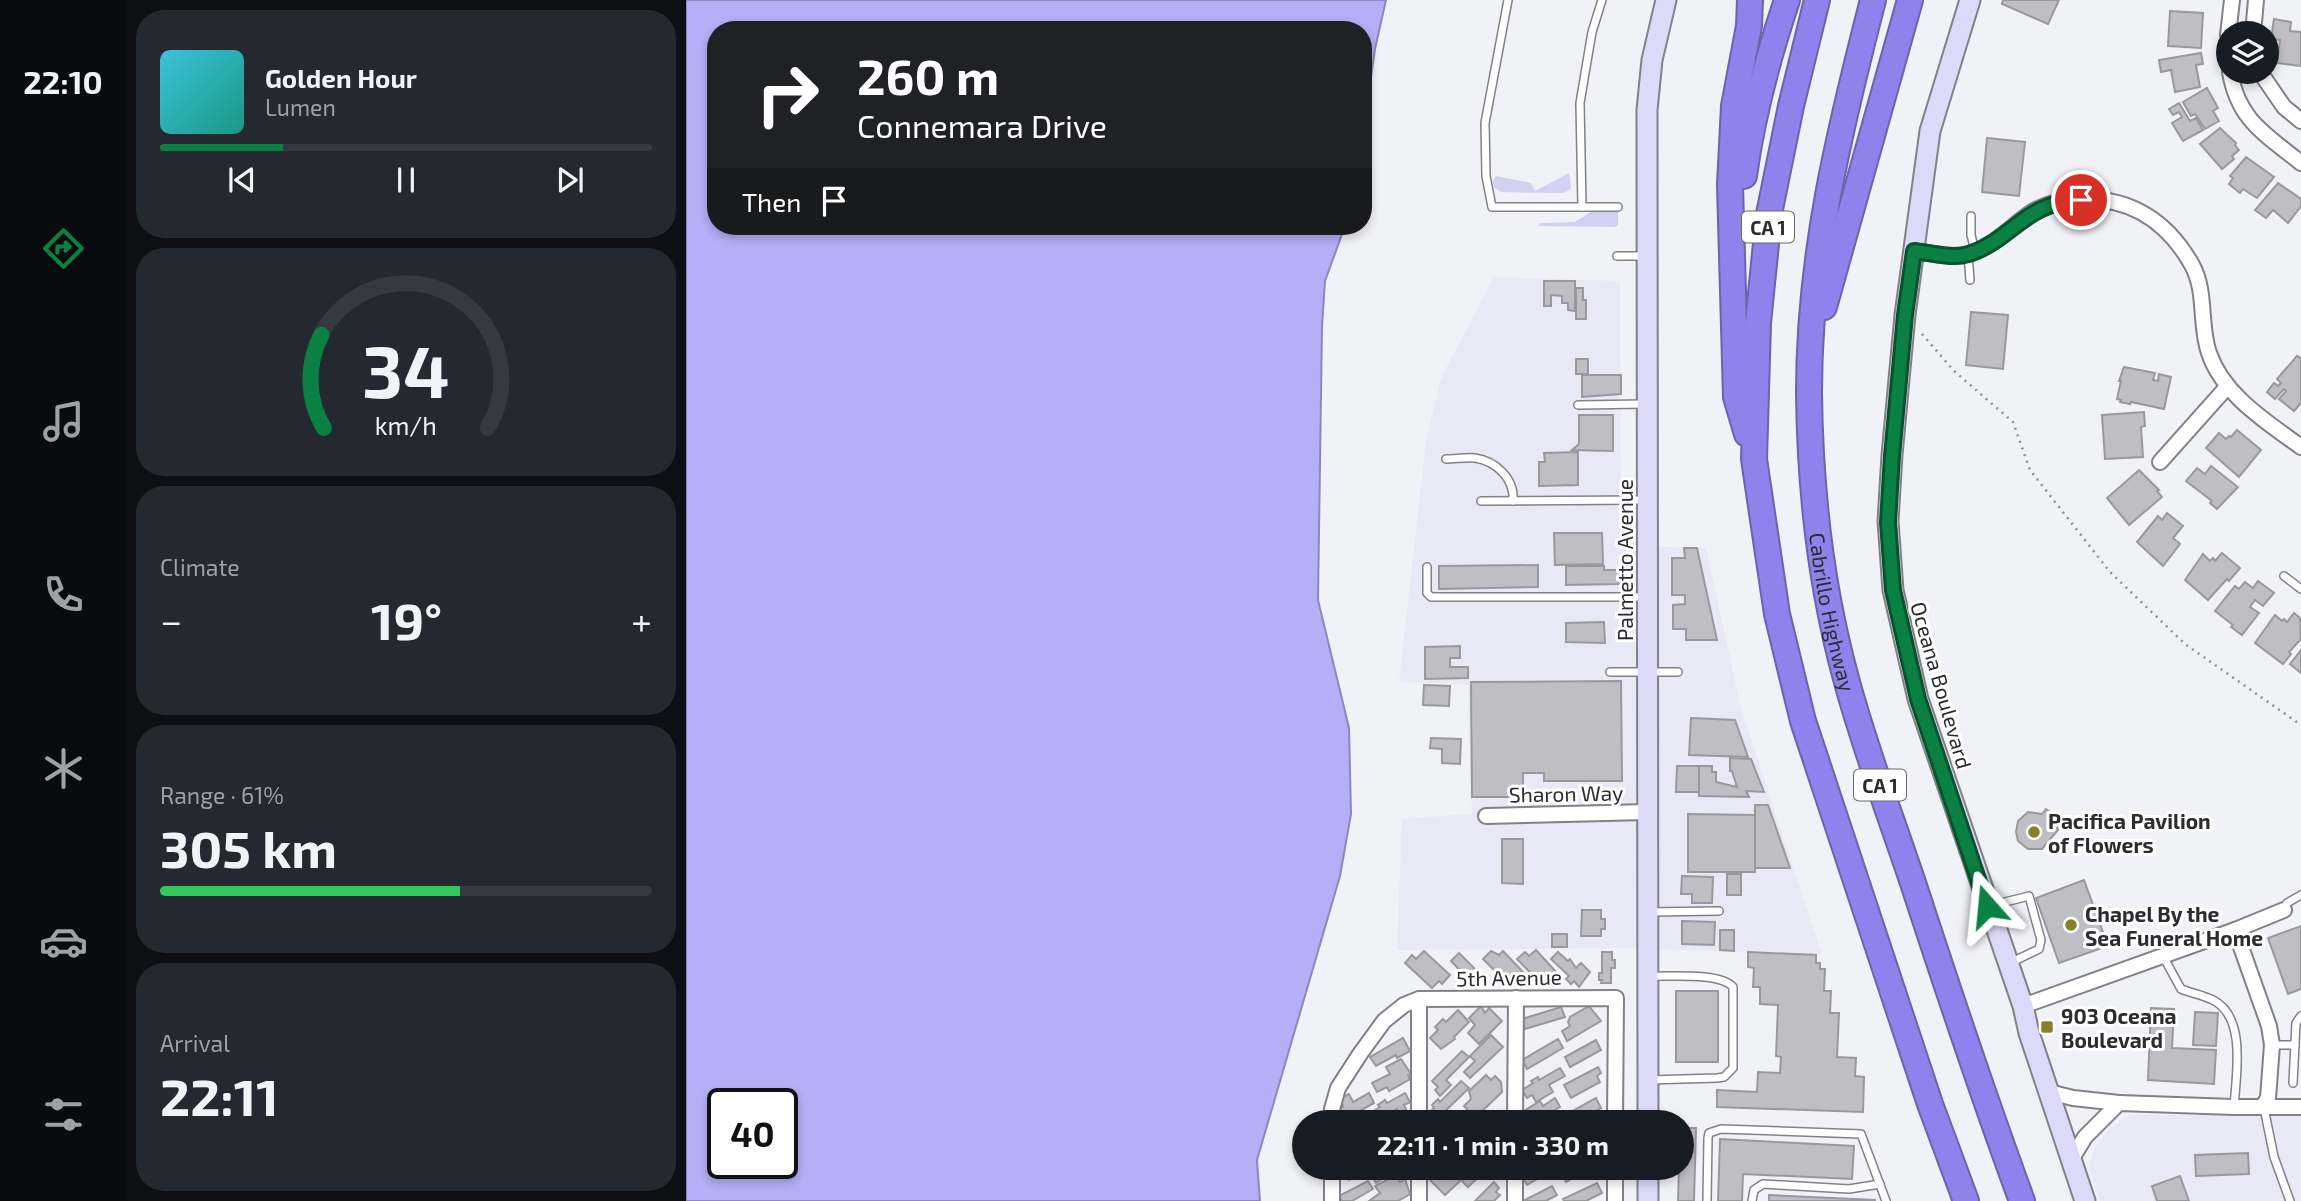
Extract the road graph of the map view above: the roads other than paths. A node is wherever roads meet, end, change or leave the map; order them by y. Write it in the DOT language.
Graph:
graph roads {
  1 [pos="1508,0"];
  2 [pos="1602,0"];
  3 [pos="1666,0"];
  4 [pos="1750,0"];
  5 [pos="1787,0"];
  6 [pos="1817,0"];
  7 [pos="1873,0"];
  8 [pos="1910,0"];
  9 [pos="1970,0"];
  10 [pos="2232,0"];
  11 [pos="2256,0"];
  12 [pos="2230,21"];
  13 [pos="2254,21"];
  14 [pos="2232,84"];
  15 [pos="2268,84"];
  16 [pos="2301,121"];
  17 [pos="2301,163"];
  18 [pos="1618,206"];
  19 [pos="1582,207"];
  20 [pos="1971,216"];
  21 [pos="1914,251"];
  22 [pos="1971,253"];
  23 [pos="1617,256"];
  24 [pos="1646,256"];
  25 [pos="1970,281"];
  26 [pos="1734,342"];
  27 [pos="1810,355"];
  28 [pos="2227,387"];
  29 [pos="1646,404"];
  30 [pos="1578,405"];
  31 [pos="2301,447"];
  32 [pos="1446,459"];
  33 [pos="1754,459"];
  34 [pos="2160,462"];
  35 [pos="1646,500"];
  36 [pos="1481,501"];
  37 [pos="1513,501"];
  38 [pos="1427,567"];
  39 [pos="2284,576"];
  40 [pos="2301,589"];
  41 [pos="1647,597"];
  42 [pos="1647,671"];
  43 [pos="1611,672"];
  44 [pos="1678,672"];
  45 [pos="1647,812"];
  46 [pos="1486,816"];
  47 [pos="2301,895"];
  48 [pos="1987,906"];
  49 [pos="2284,910"];
  50 [pos="1719,911"];
  51 [pos="1647,912"];
  52 [pos="2235,930"];
  53 [pos="2163,956"];
  54 [pos="2007,964"];
  55 [pos="1647,976"];
  56 [pos="1516,998"];
  57 [pos="1419,999"];
  58 [pos="2022,1006"];
  59 [pos="2301,1016"];
  60 [pos="2272,1045"];
  61 [pos="2295,1045"];
  62 [pos="1648,1080"];
  63 [pos="2293,1083"];
  64 [pos="2049,1092"];
  65 [pos="2119,1102"];
  66 [pos="2263,1106"];
  67 [pos="2234,1107"];
  68 [pos="2301,1107"];
  69 [pos="1332,1110"];
  70 [pos="1419,1110"];
  71 [pos="1515,1110"];
  72 [pos="1615,1110"];
  73 [pos="1648,1110"];
  74 [pos="2071,1160"];
  75 [pos="1332,1180"];
  76 [pos="1419,1180"];
  77 [pos="1515,1180"];
  78 [pos="1615,1180"];
  79 [pos="1648,1180"];
  80 [pos="1880,1184"];
  81 [pos="1332,1201"];
  82 [pos="1419,1201"];
  83 [pos="1515,1201"];
  84 [pos="1615,1201"];
  85 [pos="1648,1201"];
  86 [pos="1707,1201"];
  87 [pos="1752,1201"];
  88 [pos="1886,1201"];
  89 [pos="1966,1201"];
  90 [pos="2022,1201"];
  91 [pos="2085,1201"];
  92 [pos="2290,1201"];
  1 -- 19 [label="lane"];
  2 -- 19 [label="lane"];
  3 -- 24 [label="street, Palmetto Avenue"];
  4 -- 26 [label="highway"];
  5 -- 26 [label="highway"];
  6 -- 33 [label="highway, CA 1"];
  7 -- 27 [label="highway, Cabrillo Highway / CA 1"];
  8 -- 27 [label="highway"];
  9 -- 21 [label="street, Oceana Boulevard"];
  10 -- 12 [label="street"];
  11 -- 13 [label="street"];
  14 -- 17 [label="street"];
  15 -- 16 [label="street"];
  18 -- 19 [label="lane"];
  20 -- 22 [label="lane"];
  21 -- 22 [label="street"];
  21 -- 48 [label="street, Oceana Boulevard"];
  22 -- 25 [label="lane"];
  22 -- 28 [label="street"];
  23 -- 24 [label="lane"];
  24 -- 29 [label="street, Palmetto Avenue"];
  26 -- 33 [label="highway"];
  27 -- 90 [label="highway, Cabrillo Highway / CA 1"];
  28 -- 31 [label="street"];
  28 -- 34 [label="street"];
  29 -- 30 [label="lane"];
  29 -- 35 [label="street, Palmetto Avenue"];
  32 -- 37 [label="lane"];
  33 -- 89 [label="highway, CA 1"];
  35 -- 37 [label="lane"];
  35 -- 41 [label="street, Palmetto Avenue"];
  36 -- 37 [label="lane"];
  38 -- 41 [label="lane"];
  39 -- 40 [label="lane"];
  41 -- 42 [label="street, Palmetto Avenue"];
  42 -- 43 [label="lane"];
  42 -- 44 [label="lane"];
  42 -- 45 [label="street, Palmetto Avenue"];
  45 -- 46 [label="street, Sharon Way"];
  45 -- 51 [label="street, Palmetto Avenue"];
  47 -- 49 [label="lane"];
  48 -- 54 [label="street, Oceana Boulevard"];
  48 -- 54 [label="lane"];
  49 -- 52 [label="street"];
  50 -- 51 [label="lane"];
  51 -- 55 [label="street, Palmetto Avenue"];
  52 -- 53 [label="street"];
  52 -- 60 [label="street"];
  53 -- 58 [label="street"];
  53 -- 67 [label="lane"];
  54 -- 58 [label="street, Oceana Boulevard"];
  55 -- 62 [label="street, Palmetto Avenue"];
  55 -- 62 [label="lane"];
  56 -- 57 [label="street, 5th Avenue"];
  56 -- 71 [label="street"];
  56 -- 72 [label="street, 5th Avenue"];
  57 -- 69 [label="street, 5th Avenue"];
  57 -- 70 [label="street"];
  58 -- 64 [label="street, Oceana Boulevard"];
  59 -- 61 [label="lane"];
  60 -- 61 [label="lane"];
  60 -- 66 [label="street"];
  61 -- 63 [label="lane"];
  62 -- 73 [label="street, Palmetto Avenue"];
  64 -- 65 [label="street"];
  64 -- 74 [label="street, Oceana Boulevard"];
  65 -- 67 [label="street"];
  65 -- 74 [label="street"];
  66 -- 67 [label="street"];
  66 -- 68 [label="street"];
  66 -- 92 [label="lane"];
  74 -- 91 [label="street, Oceana Boulevard"];
  75 -- 81 [label="street"];
  76 -- 82 [label="street"];
  77 -- 83 [label="street"];
  78 -- 84 [label="street"];
  79 -- 85 [label="street"];
  80 -- 86 [label="lane"];
  80 -- 87 [label="lane"];
  80 -- 88 [label="lane"];
}
